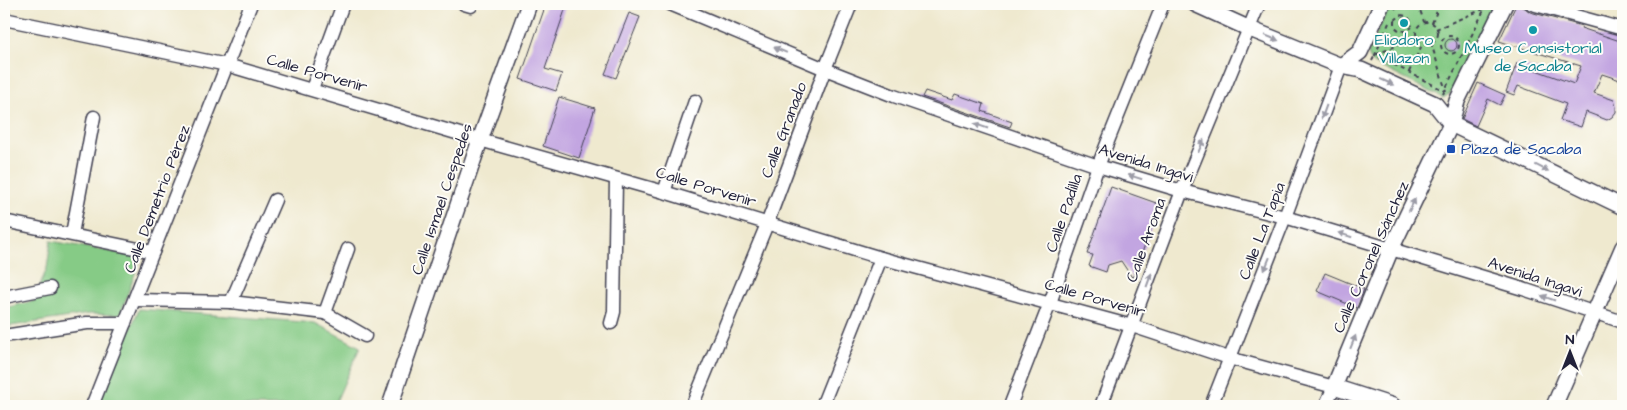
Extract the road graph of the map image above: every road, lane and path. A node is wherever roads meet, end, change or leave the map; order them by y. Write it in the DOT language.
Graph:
graph roads {
  1 [pos="251,4"];
  2 [pos="343,4"];
  3 [pos="529,4"];
  4 [pos="670,4"];
  5 [pos="851,4"];
  6 [pos="1163,4"];
  7 [pos="1195,4"];
  8 [pos="1259,4"];
  9 [pos="1398,4"];
  10 [pos="1418,4"];
  11 [pos="1440,4"];
  12 [pos="1475,4"];
  13 [pos="1486,4"];
  14 [pos="1532,4"];
  15 [pos="1388,7"];
  16 [pos="1497,9"];
  17 [pos="4,19"];
  18 [pos="1395,20"];
  19 [pos="1424,22"];
  20 [pos="1432,24"];
  21 [pos="1412,26"];
  22 [pos="1250,29"];
  23 [pos="1416,29"];
  24 [pos="1436,29"];
  25 [pos="1623,29"];
  26 [pos="1417,37"];
  27 [pos="1436,38"];
  28 [pos="1443,41"];
  29 [pos="1422,43"];
  30 [pos="1431,43"];
  31 [pos="1458,49"];
  32 [pos="1464,52"];
  33 [pos="1375,55"];
  34 [pos="227,65"];
  35 [pos="1341,66"];
  36 [pos="824,69"];
  37 [pos="1409,72"];
  38 [pos="1368,73"];
  39 [pos="312,89"];
  40 [pos="1451,96"];
  41 [pos="695,101"];
  42 [pos="94,118"];
  43 [pos="1451,124"];
  44 [pos="480,140"];
  45 [pos="1098,166"];
  46 [pos="616,179"];
  47 [pos="1182,191"];
  48 [pos="664,192"];
  49 [pos="275,200"];
  50 [pos="1623,207"];
  51 [pos="1285,217"];
  52 [pos="4,221"];
  53 [pos="766,224"];
  54 [pos="72,234"];
  55 [pos="1623,247"];
  56 [pos="348,249"];
  57 [pos="1391,249"];
  58 [pos="153,252"];
  59 [pos="881,258"];
  60 [pos="50,288"];
  61 [pos="4,297"];
  62 [pos="135,300"];
  63 [pos="231,302"];
  64 [pos="1050,303"];
  65 [pos="325,313"];
  66 [pos="1594,314"];
  67 [pos="1623,322"];
  68 [pos="124,323"];
  69 [pos="611,323"];
  70 [pos="1132,326"];
  71 [pos="4,336"];
  72 [pos="365,336"];
  73 [pos="1229,358"];
  74 [pos="1334,388"];
  75 [pos="92,406"];
  76 [pos="390,406"];
  77 [pos="692,406"];
  78 [pos="822,406"];
  79 [pos="1010,406"];
  80 [pos="1101,406"];
  81 [pos="1211,406"];
  82 [pos="1325,406"];
  83 [pos="1393,406"];
  84 [pos="1554,406"];
  1 -- 34 [label="street, Calle Demetrio Pérez"];
  2 -- 39 [label="street"];
  3 -- 44 [label="main road, Calle Ismael Cespedes"];
  36 -- 4 [label="street, Avenida Ingavi, one-way"];
  5 -- 36 [label="street, Calle Granado"];
  6 -- 45 [label="street, Calle Padilla"];
  7 -- 22 [label="main road"];
  8 -- 22 [label="street, Calle Aroma"];
  9 -- 15 [label="path"];
  10 -- 19 [label="path"];
  11 -- 20 [label="path"];
  12 -- 16 [label="path"];
  13 -- 16 [label="path"];
  14 -- 25 [label="street"];
  15 -- 35 [label="main road"];
  16 -- 24 [label="path"];
  16 -- 32 [label="path"];
  16 -- 40 [label="main road, Calle Coronel Sánchez"];
  17 -- 34 [label="street, Calle Porvenir"];
  18 -- 21 [label="path"];
  18 -- 21 [label="path"];
  18 -- 33 [label="path"];
  19 -- 20 [label="path"];
  19 -- 23 [label="path"];
  20 -- 24 [label="path"];
  21 -- 23 [label="path"];
  22 -- 35 [label="main road, one-way"];
  47 -- 22 [label="street, Calle Aroma, one-way"];
  23 -- 26 [label="path"];
  24 -- 27 [label="path"];
  26 -- 29 [label="path"];
  26 -- 33 [label="path"];
  27 -- 28 [label="path"];
  27 -- 30 [label="path"];
  28 -- 31 [label="path"];
  28 -- 31 [label="path"];
  29 -- 30 [label="path"];
  29 -- 37 [label="path"];
  30 -- 40 [label="path"];
  31 -- 32 [label="path"];
  32 -- 40 [label="path"];
  33 -- 37 [label="path"];
  33 -- 38 [label="path"];
  34 -- 39 [label="street, Calle Porvenir"];
  34 -- 58 [label="street, Calle Demetrio Pérez"];
  35 -- 38 [label="main road"];
  35 -- 51 [label="street, Calle La Tapia, one-way"];
  45 -- 36 [label="street, Avenida Ingavi, one-way"];
  36 -- 53 [label="street, Calle Granado"];
  37 -- 40 [label="path"];
  38 -- 43 [label="main road, one-way"];
  39 -- 44 [label="street, Calle Porvenir"];
  40 -- 43 [label="main road, Calle Coronel Sánchez"];
  41 -- 48 [label="street"];
  42 -- 54 [label="street"];
  43 -- 50 [label="main road, one-way"];
  57 -- 43 [label="main road, Calle Coronel Sánchez, one-way"];
  44 -- 46 [label="street, Calle Porvenir"];
  44 -- 76 [label="main road, Calle Ismael Cespedes"];
  47 -- 45 [label="street, Avenida Ingavi, one-way"];
  45 -- 64 [label="street, Calle Padilla"];
  46 -- 48 [label="street, Calle Porvenir"];
  46 -- 69 [label="street"];
  47 -- 51 [label="street, Avenida Ingavi"];
  70 -- 47 [label="street, Calle Aroma, one-way"];
  48 -- 53 [label="street, Calle Porvenir"];
  49 -- 63 [label="street"];
  57 -- 51 [label="street, Avenida Ingavi, one-way"];
  51 -- 73 [label="street, Calle La Tapia, one-way"];
  52 -- 54 [label="street"];
  53 -- 59 [label="street, Calle Porvenir"];
  53 -- 77 [label="street, Calle Granado"];
  54 -- 58 [label="street"];
  55 -- 66 [label="main road"];
  56 -- 65 [label="street"];
  66 -- 57 [label="street, Avenida Ingavi, one-way"];
  74 -- 57 [label="main road, Calle Coronel Sánchez, one-way"];
  58 -- 62 [label="street, Calle Demetrio Pérez"];
  59 -- 64 [label="street, Calle Porvenir"];
  59 -- 78 [label="street"];
  60 -- 61 [label="street"];
  62 -- 63 [label="street"];
  62 -- 68 [label="street, Calle Demetrio Pérez"];
  63 -- 65 [label="street"];
  64 -- 70 [label="street, Calle Porvenir"];
  64 -- 79 [label="street, Calle Padilla"];
  65 -- 72 [label="street"];
  66 -- 67 [label="street, Avenida Ingavi"];
  66 -- 84 [label="main road"];
  68 -- 71 [label="street"];
  68 -- 75 [label="street, Calle Demetrio Pérez"];
  70 -- 73 [label="street, Calle Porvenir"];
  70 -- 80 [label="street, Calle Aroma"];
  73 -- 74 [label="street, Calle Porvenir"];
  73 -- 81 [label="street, Calle La Tapia"];
  74 -- 82 [label="street, Calle Coronel Sánchez"];
  74 -- 83 [label="main road, Calle Porvenir"];
}
